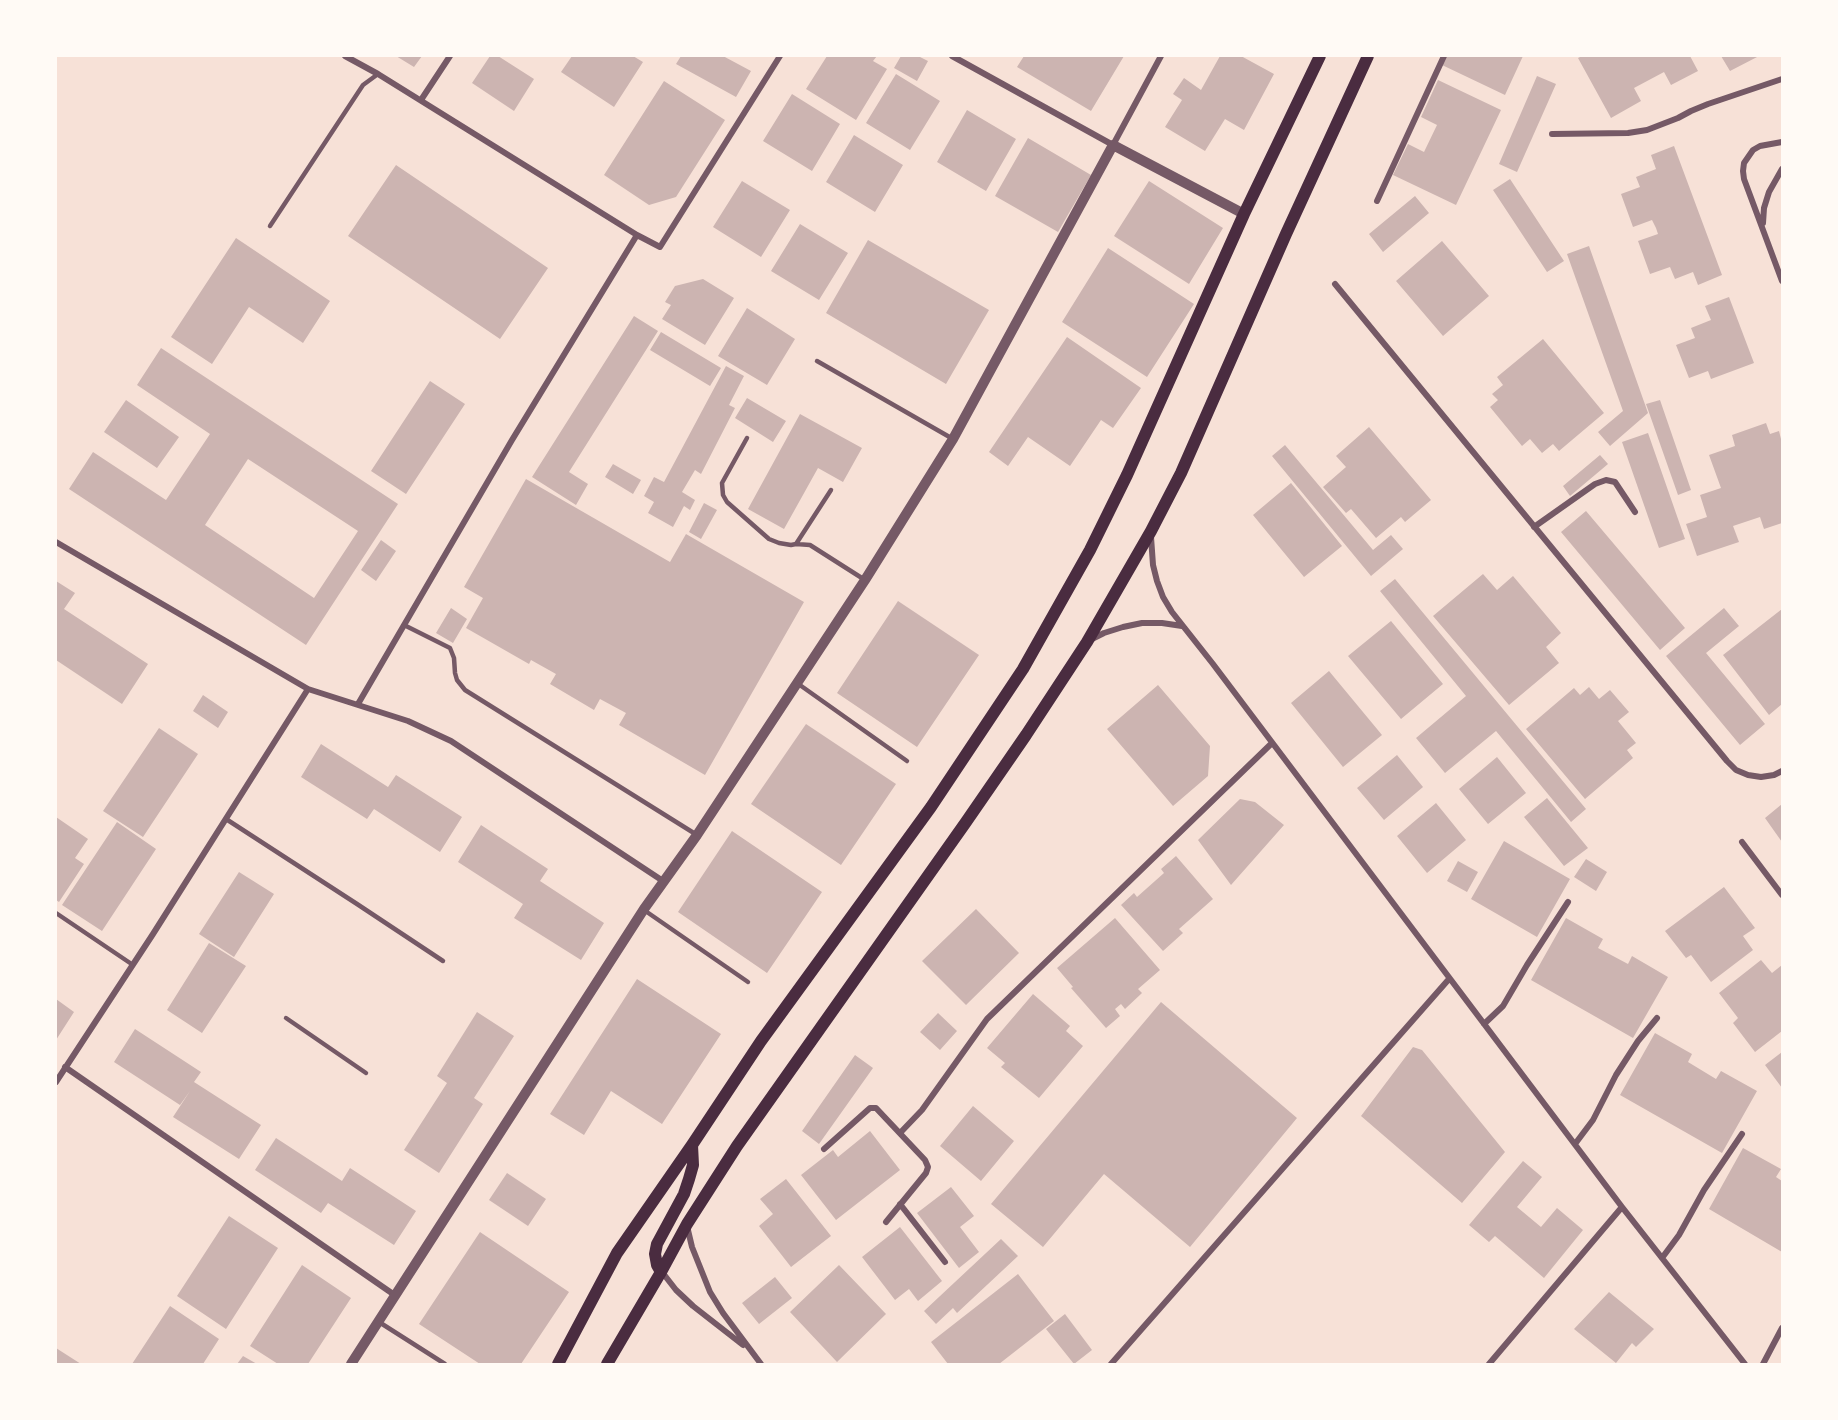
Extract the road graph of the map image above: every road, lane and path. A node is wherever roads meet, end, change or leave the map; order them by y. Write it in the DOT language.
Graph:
graph roads {
  1 [pos="345,56"];
  2 [pos="450,56"];
  3 [pos="780,56"];
  4 [pos="952,56"];
  5 [pos="1161,56"];
  6 [pos="1320,56"];
  7 [pos="1368,56"];
  8 [pos="1444,56"];
  9 [pos="378,74"];
  10 [pos="1782,79"];
  11 [pos="421,100"];
  12 [pos="1552,134"];
  13 [pos="1782,142"];
  14 [pos="1113,145"];
  15 [pos="1782,169"];
  16 [pos="1377,201"];
  17 [pos="1244,214"];
  18 [pos="270,226"];
  19 [pos="1763,226"];
  20 [pos="637,235"];
  21 [pos="1782,281"];
  22 [pos="1335,284"];
  23 [pos="817,361"];
  24 [pos="747,438"];
  25 [pos="953,439"];
  26 [pos="831,490"];
  27 [pos="1635,512"];
  28 [pos="1534,527"];
  29 [pos="1151,531"];
  30 [pos="56,542"];
  31 [pos="796,543"];
  32 [pos="865,580"];
  33 [pos="404,625"];
  34 [pos="1182,626"];
  35 [pos="1086,642"];
  36 [pos="797,683"];
  37 [pos="308,689"];
  38 [pos="358,704"];
  39 [pos="1272,743"];
  40 [pos="907,761"];
  41 [pos="1782,771"];
  42 [pos="226,819"];
  43 [pos="697,835"];
  44 [pos="1742,842"];
  45 [pos="663,881"];
  46 [pos="1782,895"];
  47 [pos="1568,902"];
  48 [pos="644,909"];
  49 [pos="56,913"];
  50 [pos="442,961"];
  51 [pos="133,965"];
  52 [pos="1449,979"];
  53 [pos="748,982"];
  54 [pos="1657,1017"];
  55 [pos="286,1018"];
  56 [pos="1484,1024"];
  57 [pos="65,1067"];
  58 [pos="366,1073"];
  59 [pos="56,1082"];
  60 [pos="900,1133"];
  61 [pos="1742,1134"];
  62 [pos="1575,1144"];
  63 [pos="692,1145"];
  64 [pos="824,1149"];
  65 [pos="900,1204"];
  66 [pos="1622,1207"];
  67 [pos="886,1222"];
  68 [pos="687,1224"];
  69 [pos="1662,1258"];
  70 [pos="945,1262"];
  71 [pos="661,1272"];
  72 [pos="397,1296"];
  73 [pos="379,1322"];
  74 [pos="1782,1328"];
  75 [pos="748,1349"];
  76 [pos="351,1365"];
  77 [pos="445,1365"];
  78 [pos="558,1365"];
  79 [pos="607,1365"];
  80 [pos="761,1365"];
  81 [pos="1112,1365"];
  82 [pos="1490,1365"];
  83 [pos="1745,1365"];
  84 [pos="1763,1365"];
  1 -- 9 [label="street"];
  2 -- 11 [label="street"];
  3 -- 20 [label="street"];
  4 -- 14 [label="street"];
  5 -- 14 [label="street"];
  6 -- 17 [label="main road"];
  7 -- 29 [label="main road"];
  8 -- 16 [label="street"];
  9 -- 11 [label="street"];
  9 -- 18 [label="lane"];
  10 -- 12 [label="street"];
  11 -- 20 [label="street"];
  13 -- 19 [label="street"];
  14 -- 17 [label="street"];
  14 -- 25 [label="street"];
  15 -- 19 [label="street"];
  17 -- 63 [label="main road"];
  19 -- 21 [label="street"];
  20 -- 33 [label="street"];
  22 -- 28 [label="street"];
  23 -- 25 [label="lane"];
  24 -- 31 [label="lane"];
  25 -- 32 [label="street"];
  26 -- 31 [label="lane"];
  27 -- 28 [label="street"];
  28 -- 41 [label="street"];
  29 -- 34 [label="street"];
  29 -- 35 [label="main road"];
  30 -- 37 [label="street"];
  31 -- 32 [label="lane"];
  32 -- 36 [label="street"];
  33 -- 38 [label="street"];
  33 -- 43 [label="lane"];
  34 -- 35 [label="street"];
  34 -- 39 [label="street"];
  35 -- 68 [label="main road"];
  36 -- 40 [label="lane"];
  36 -- 43 [label="street"];
  37 -- 38 [label="street"];
  37 -- 42 [label="street"];
  38 -- 45 [label="street"];
  39 -- 52 [label="street"];
  39 -- 60 [label="street"];
  42 -- 50 [label="lane"];
  42 -- 51 [label="street"];
  43 -- 45 [label="street"];
  44 -- 46 [label="street"];
  45 -- 48 [label="street"];
  47 -- 56 [label="street"];
  48 -- 53 [label="lane"];
  48 -- 72 [label="street"];
  49 -- 51 [label="lane"];
  51 -- 57 [label="street"];
  52 -- 56 [label="street"];
  52 -- 81 [label="street"];
  54 -- 62 [label="street"];
  55 -- 58 [label="lane"];
  56 -- 62 [label="street"];
  57 -- 59 [label="street"];
  57 -- 72 [label="street"];
  60 -- 64 [label="street"];
  60 -- 65 [label="street"];
  61 -- 69 [label="street"];
  62 -- 66 [label="street"];
  63 -- 71 [label="main road"];
  63 -- 78 [label="main road"];
  65 -- 67 [label="street"];
  65 -- 70 [label="street"];
  66 -- 69 [label="street"];
  66 -- 82 [label="street"];
  68 -- 71 [label="main road"];
  68 -- 75 [label="street"];
  69 -- 83 [label="street"];
  71 -- 75 [label="street"];
  71 -- 79 [label="main road"];
  72 -- 73 [label="street"];
  73 -- 76 [label="street"];
  73 -- 77 [label="lane"];
  74 -- 84 [label="street"];
  75 -- 80 [label="street"];
}
